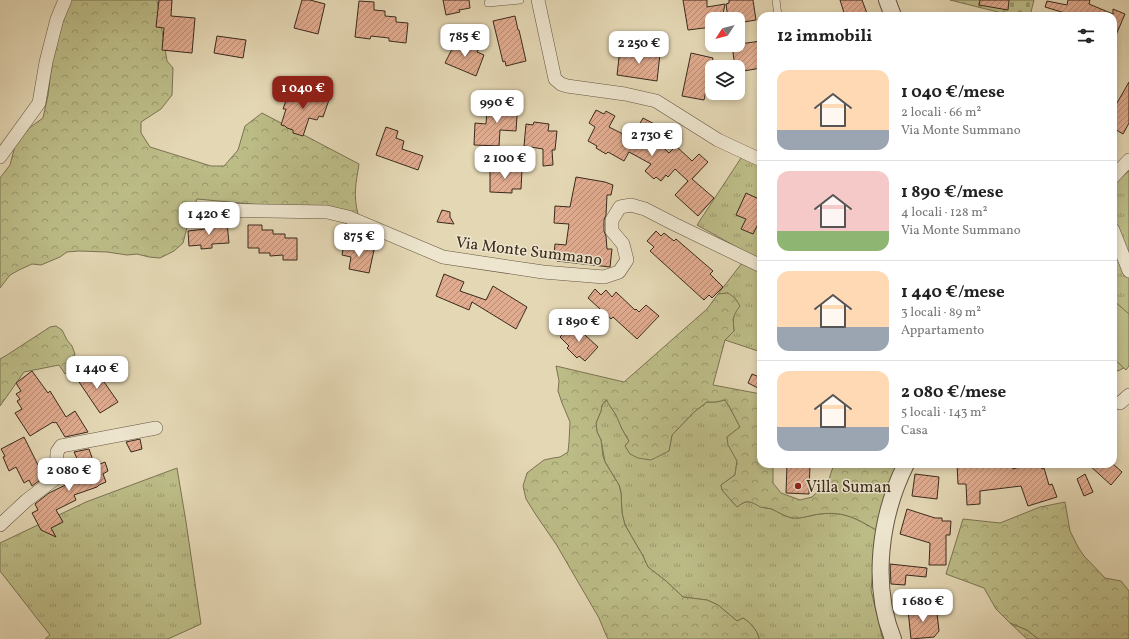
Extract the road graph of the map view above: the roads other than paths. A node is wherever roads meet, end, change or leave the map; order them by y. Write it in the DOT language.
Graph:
graph roads {
  1 [pos="65,0"];
  2 [pos="520,0"];
  3 [pos="538,0"];
  4 [pos="776,0"];
  5 [pos="887,0"];
  6 [pos="488,3"];
  7 [pos="778,12"];
  8 [pos="892,12"];
  9 [pos="0,157"];
  10 [pos="757,158"];
  11 [pos="1129,160"];
  12 [pos="1117,173"];
  13 [pos="214,210"];
  14 [pos="1117,240"];
  15 [pos="757,264"];
  16 [pos="1129,271"];
  17 [pos="156,428"];
  18 [pos="904,468"];
  19 [pos="0,525"];
  20 [pos="893,639"];
  1 -- 9 [label="street"];
  2 -- 6 [label="lane"];
  3 -- 10 [label="street"];
  4 -- 7 [label="lane"];
  5 -- 8 [label="street"];
  11 -- 12 [label="street"];
  13 -- 15 [label="street, Via Monte Summano"];
  14 -- 16 [label="street"];
  17 -- 19 [label="street"];
  18 -- 20 [label="street"];
}
